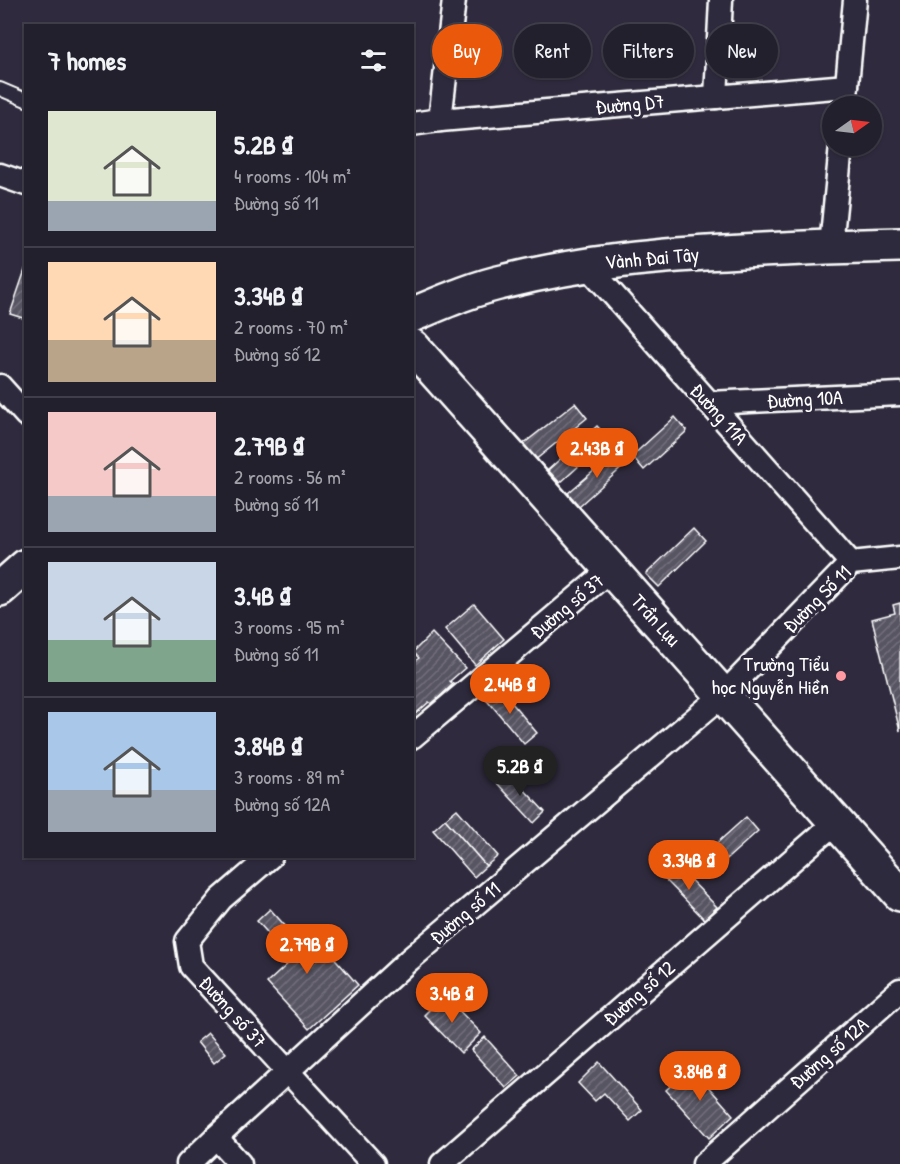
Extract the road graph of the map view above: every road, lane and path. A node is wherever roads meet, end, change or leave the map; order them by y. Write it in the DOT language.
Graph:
graph roads {
  1 [pos="454,0"];
  2 [pos="721,0"];
  3 [pos="855,0"];
  4 [pos="0,89"];
  5 [pos="822,96"];
  6 [pos="846,96"];
  7 [pos="716,97"];
  8 [pos="24,99"];
  9 [pos="440,120"];
  10 [pos="414,124"];
  11 [pos="841,156"];
  12 [pos="0,175"];
  13 [pos="24,183"];
  14 [pos="900,245"];
  15 [pos="831,246"];
  16 [pos="587,264"];
  17 [pos="414,314"];
  18 [pos="414,348"];
  19 [pos="0,386"];
  20 [pos="900,394"];
  21 [pos="709,404"];
  22 [pos="24,413"];
  23 [pos="900,558"];
  24 [pos="851,563"];
  25 [pos="24,568"];
  26 [pos="611,569"];
  27 [pos="0,589"];
  28 [pos="723,695"];
  29 [pos="414,734"];
  30 [pos="837,822"];
  31 [pos="269,858"];
  32 [pos="900,894"];
  33 [pos="900,990"];
  34 [pos="287,1071"];
  35 [pos="216,1137"];
  36 [pos="188,1164"];
  37 [pos="240,1164"];
  38 [pos="373,1164"];
  39 [pos="442,1164"];
  40 [pos="704,1164"];
  1 -- 9 [label="street"];
  2 -- 7 [label="street"];
  3 -- 6 [label="street"];
  4 -- 8 [label="lane"];
  5 -- 7 [label="street, Đường D7"];
  7 -- 9 [label="street, Đường D7"];
  9 -- 10 [label="street, Đường D7"];
  11 -- 15 [label="street"];
  12 -- 13 [label="street"];
  14 -- 15 [label="street, Vành Đai Tây"];
  15 -- 16 [label="street, Vành Đai Tây"];
  16 -- 17 [label="street, Vành Đai Tây"];
  16 -- 21 [label="street, Đường 11A"];
  18 -- 26 [label="street, Trần Lựu"];
  19 -- 22 [label="street"];
  20 -- 21 [label="street, Đường 10A"];
  21 -- 24 [label="street, Đường 11A"];
  23 -- 24 [label="street, Đường Số 11"];
  24 -- 28 [label="street, Đường Số 11"];
  25 -- 27 [label="street"];
  26 -- 28 [label="street, Trần Lựu"];
  26 -- 29 [label="street, Đường số 37"];
  28 -- 30 [label="street, Trần Lựu"];
  28 -- 34 [label="street, Đường số 11"];
  30 -- 32 [label="street, Trần Lựu"];
  30 -- 39 [label="street, Đường số 12"];
  31 -- 34 [label="street, Đường số 37"];
  33 -- 40 [label="street, Đường số 12A"];
  34 -- 35 [label="street, Đường số 11"];
  34 -- 38 [label="street, Đường số 37"];
  35 -- 36 [label="street, Đường số 11"];
  35 -- 37 [label="street"];
}
